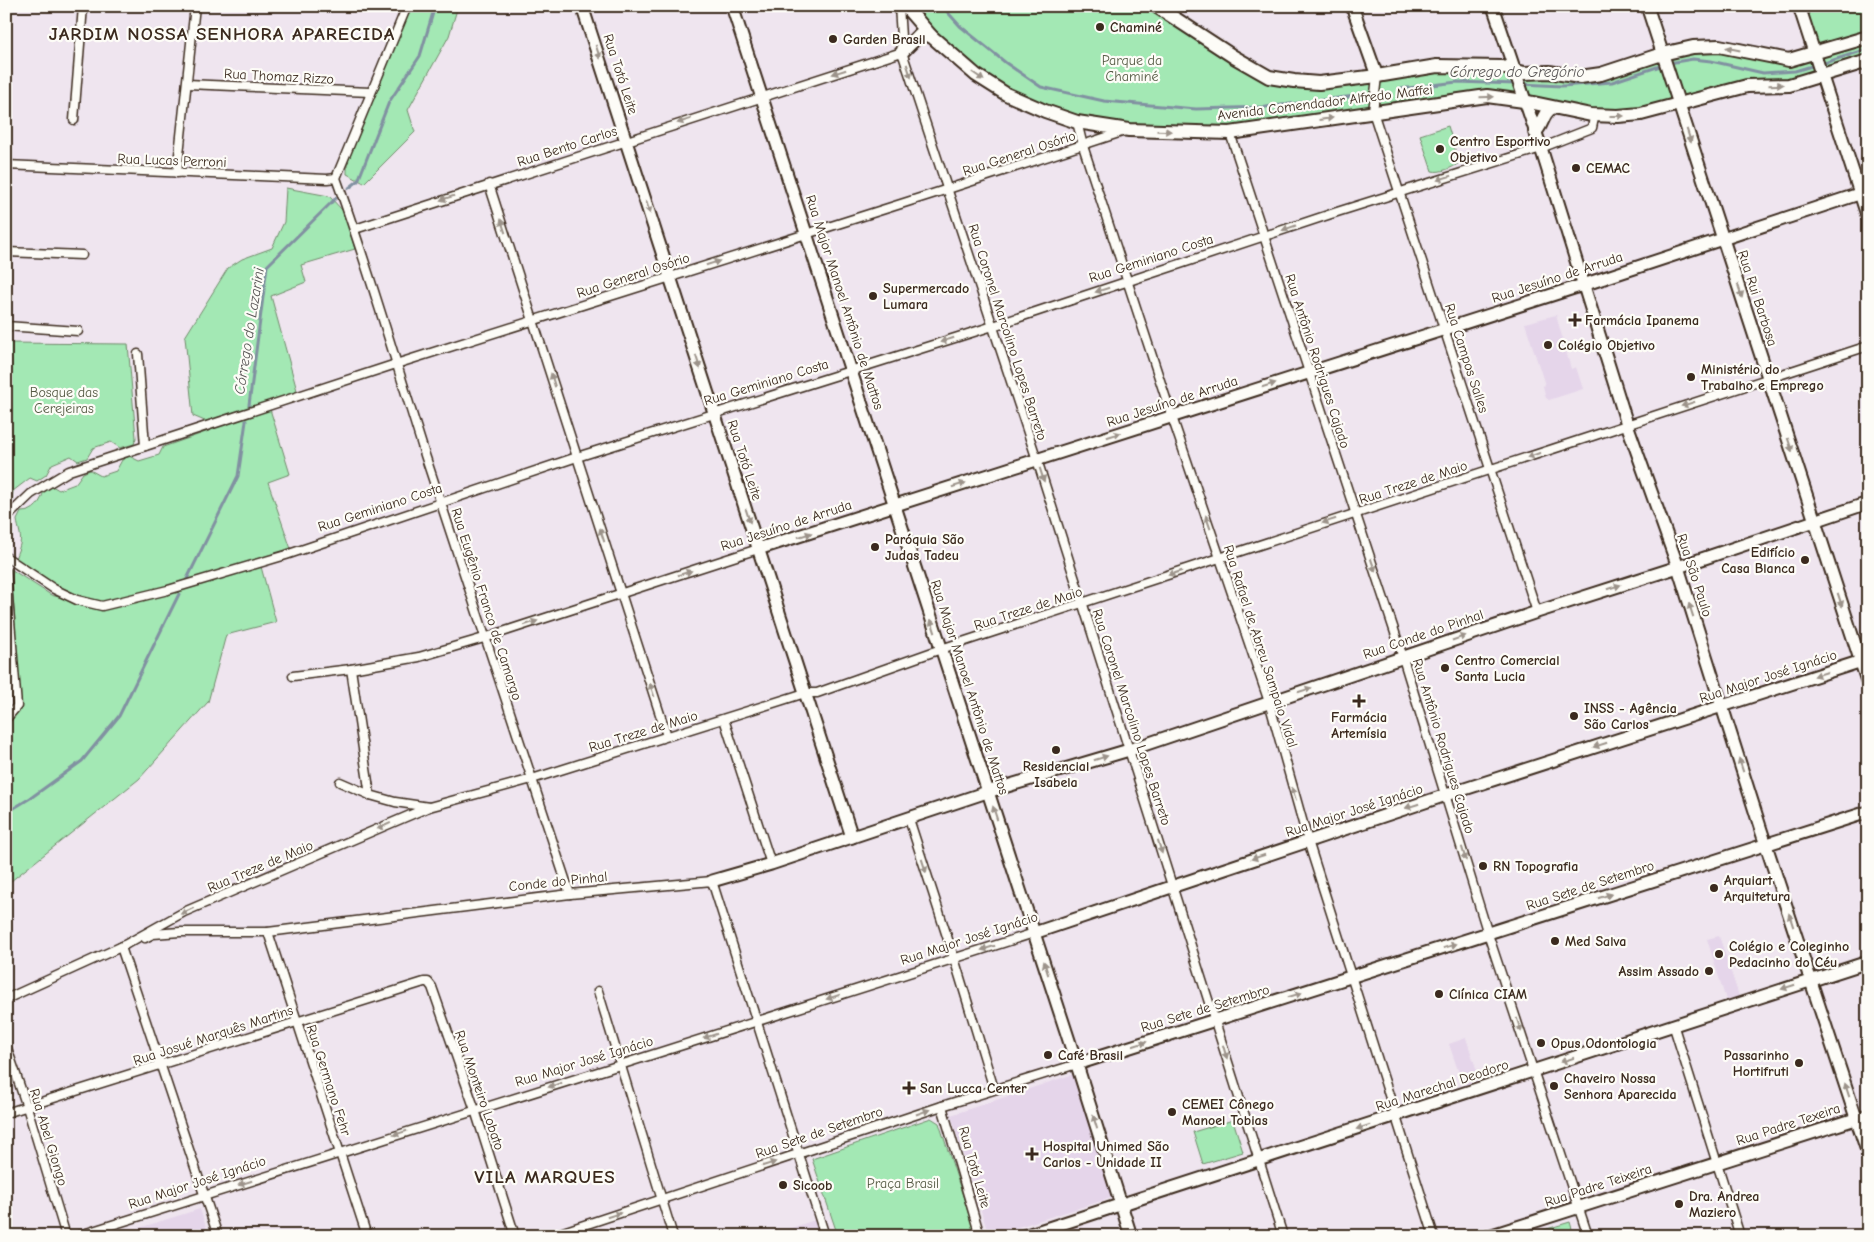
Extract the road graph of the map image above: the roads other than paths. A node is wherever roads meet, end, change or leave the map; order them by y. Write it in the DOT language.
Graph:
graph roads {
  1 [pos="83,6"];
  2 [pos="195,6"];
  3 [pos="407,6"];
  4 [pos="582,6"];
  5 [pos="732,6"];
  6 [pos="899,6"];
  7 [pos="905,6"];
  8 [pos="1156,6"];
  9 [pos="1352,6"];
  10 [pos="1493,6"];
  11 [pos="1647,6"];
  12 [pos="1799,6"];
  13 [pos="931,36"];
  14 [pos="1868,37"];
  15 [pos="902,52"];
  16 [pos="1663,56"];
  17 [pos="1815,56"];
  18 [pos="1868,61"];
  19 [pos="1514,71"];
  20 [pos="1821,73"];
  21 [pos="1377,76"];
  22 [pos="187,84"];
  23 [pos="370,92"];
  24 [pos="762,96"];
  25 [pos="1523,96"];
  26 [pos="1679,104"];
  27 [pos="1552,108"];
  28 [pos="1373,112"];
  29 [pos="1591,115"];
  30 [pos="74,120"];
  31 [pos="1077,122"];
  32 [pos="1129,130"];
  33 [pos="1535,132"];
  34 [pos="1230,133"];
  35 [pos="627,140"];
  36 [pos="1083,146"];
  37 [pos="1541,148"];
  38 [pos="6,165"];
  39 [pos="178,173"];
  40 [pos="336,178"];
  41 [pos="489,184"];
  42 [pos="948,189"];
  43 [pos="1399,193"];
  44 [pos="1864,193"];
  45 [pos="1868,218"];
  46 [pos="355,229"];
  47 [pos="807,234"];
  48 [pos="1263,237"];
  49 [pos="1723,238"];
  50 [pos="6,252"];
  51 [pos="82,255"];
  52 [pos="670,276"];
  53 [pos="1128,281"];
  54 [pos="1583,285"];
  55 [pos="534,320"];
  56 [pos="6,326"];
  57 [pos="993,326"];
  58 [pos="1445,328"];
  59 [pos="78,331"];
  60 [pos="1868,346"];
  61 [pos="138,354"];
  62 [pos="396,364"];
  63 [pos="852,370"];
  64 [pos="1309,372"];
  65 [pos="1768,378"];
  66 [pos="714,413"];
  67 [pos="1172,417"];
  68 [pos="1627,424"];
  69 [pos="145,446"];
  70 [pos="577,457"];
  71 [pos="1037,459"];
  72 [pos="1490,470"];
  73 [pos="441,503"];
  74 [pos="1868,503"];
  75 [pos="896,506"];
  76 [pos="1355,513"];
  77 [pos="6,518"];
  78 [pos="1814,520"];
  79 [pos="758,549"];
  80 [pos="6,557"];
  81 [pos="1220,558"];
  82 [pos="1678,567"];
  83 [pos="6,572"];
  84 [pos="621,593"];
  85 [pos="1083,603"];
  86 [pos="1537,612"];
  87 [pos="484,638"];
  88 [pos="941,649"];
  89 [pos="1403,657"];
  90 [pos="1864,660"];
  91 [pos="351,669"];
  92 [pos="293,676"];
  93 [pos="1868,684"];
  94 [pos="805,693"];
  95 [pos="1269,702"];
  96 [pos="1722,706"];
  97 [pos="7,719"];
  98 [pos="724,719"];
  99 [pos="667,736"];
  100 [pos="1130,750"];
  101 [pos="532,779"];
  102 [pos="340,782"];
  103 [pos="987,792"];
  104 [pos="370,795"];
  105 [pos="1446,795"];
  106 [pos="429,807"];
  107 [pos="1868,812"];
  108 [pos="909,819"];
  109 [pos="852,837"];
  110 [pos="1308,841"];
  111 [pos="1766,844"];
  112 [pos="771,864"];
  113 [pos="712,881"];
  114 [pos="1172,886"];
  115 [pos="570,894"];
  116 [pos="268,932"];
  117 [pos="1034,932"];
  118 [pos="1488,934"];
  119 [pos="121,946"];
  120 [pos="954,958"];
  121 [pos="1868,962"];
  122 [pos="1351,977"];
  123 [pos="1811,980"];
  124 [pos="428,982"];
  125 [pos="598,990"];
  126 [pos="6,999"];
  127 [pos="1215,1021"];
  128 [pos="297,1022"];
  129 [pos="757,1022"];
  130 [pos="1673,1024"];
  131 [pos="6,1045"];
  132 [pos="1077,1064"];
  133 [pos="620,1065"];
  134 [pos="161,1066"];
  135 [pos="1534,1071"];
  136 [pos="994,1090"];
  137 [pos="942,1106"];
  138 [pos="27,1107"];
  139 [pos="475,1110"];
  140 [pos="6,1114"];
  141 [pos="1396,1116"];
  142 [pos="1862,1116"];
  143 [pos="340,1152"];
  144 [pos="1868,1154"];
  145 [pos="799,1155"];
  146 [pos="1259,1160"];
  147 [pos="1717,1162"];
  148 [pos="206,1196"];
  149 [pos="662,1199"];
  150 [pos="1120,1204"];
  151 [pos="1578,1207"];
  152 [pos="66,1236"];
  153 [pos="78,1236"];
  154 [pos="218,1236"];
  155 [pos="367,1236"];
  156 [pos="515,1236"];
  157 [pos="551,1236"];
  158 [pos="673,1236"];
  159 [pos="825,1236"];
  160 [pos="980,1236"];
  161 [pos="1024,1236"];
  162 [pos="1131,1236"];
  163 [pos="1282,1236"];
  164 [pos="1434,1236"];
  165 [pos="1489,1236"];
  166 [pos="1588,1236"];
  167 [pos="1740,1236"];
  1 -- 30 [label="street"];
  2 -- 22 [label="street"];
  3 -- 23 [label="street"];
  4 -- 35 [label="street, Rua Totó Leite, one-way"];
  5 -- 24 [label="street, Rua Major Manoel Antônio de Mattos"];
  6 -- 15 [label="street, Rua Coronel Marcolino Lopes Barreto"];
  7 -- 13 [label="main road, Avenida Comendador Alfredo Maffei"];
  8 -- 21 [label="main road, Avenida Comendador Alfredo Maffei"];
  9 -- 21 [label="street"];
  10 -- 19 [label="street, Rua São Paulo"];
  11 -- 16 [label="street, Rua Rui Barbosa"];
  12 -- 17 [label="street"];
  13 -- 15 [label="main road"];
  13 -- 31 [label="main road, Avenida Comendador Alfredo Maffei, one-way"];
  14 -- 17 [label="main road"];
  15 -- 24 [label="street, Rua Bento Carlos, one-way"];
  15 -- 42 [label="street, Rua Coronel Marcolino Lopes Barreto, one-way"];
  17 -- 16 [label="main road, Avenida Comendador Alfredo Maffei, one-way"];
  16 -- 19 [label="main road, Avenida Comendador Alfredo Maffei"];
  16 -- 26 [label="street, Rua Rui Barbosa"];
  17 -- 20 [label="street"];
  18 -- 20 [label="main road, Avenida Comendador Alfredo Maffei"];
  19 -- 21 [label="main road, Avenida Comendador Alfredo Maffei"];
  19 -- 25 [label="street, Rua São Paulo"];
  26 -- 20 [label="main road, Avenida Comendador Alfredo Maffei, one-way"];
  20 -- 44 [label="street"];
  21 -- 28 [label="street"];
  22 -- 23 [label="street, Rua Thomaz Rizzo"];
  22 -- 39 [label="street"];
  23 -- 40 [label="street"];
  24 -- 35 [label="street, Rua Bento Carlos, one-way"];
  24 -- 47 [label="street, Rua Major Manoel Antônio de Mattos"];
  25 -- 27 [label="main road, Avenida Comendador Alfredo Maffei"];
  28 -- 25 [label="main road, Avenida Comendador Alfredo Maffei, one-way"];
  25 -- 33 [label="street, Rua São Paulo"];
  29 -- 26 [label="main road, Avenida Comendador Alfredo Maffei, one-way"];
  26 -- 49 [label="street, Rua Rui Barbosa, one-way"];
  27 -- 29 [label="main road, Avenida Comendador Alfredo Maffei"];
  27 -- 33 [label="main road"];
  34 -- 28 [label="main road, Avenida Comendador Alfredo Maffei, one-way"];
  28 -- 43 [label="street, Rua Campos Salles"];
  29 -- 37 [label="street, Rua Geminiano Costa"];
  31 -- 32 [label="main road, Avenida Comendador Alfredo Maffei"];
  31 -- 36 [label="street, Rua Rafael de Abreu Sampaio Vidal"];
  32 -- 34 [label="main road, Avenida Comendador Alfredo Maffei, one-way"];
  32 -- 36 [label="street, Rua General Osório"];
  33 -- 37 [label="street, Rua São Paulo"];
  34 -- 48 [label="street, Rua Antônio Rodrigues Cajado"];
  35 -- 41 [label="street, Rua Bento Carlos"];
  35 -- 52 [label="street, Rua Totó Leite, one-way"];
  36 -- 42 [label="street, Rua General Osório"];
  36 -- 53 [label="street, Rua Rafael de Abreu Sampaio Vidal"];
  37 -- 43 [label="street, Rua Geminiano Costa, one-way"];
  37 -- 54 [label="street, Rua São Paulo"];
  38 -- 39 [label="street, Rua Lucas Perroni"];
  39 -- 40 [label="street, Rua Lucas Perroni"];
  40 -- 46 [label="street, Rua Eugênio Franco de Camargo"];
  41 -- 46 [label="street, Rua Bento Carlos, one-way"];
  55 -- 41 [label="street, one-way"];
  42 -- 47 [label="street, Rua General Osório"];
  42 -- 57 [label="street, Rua Coronel Marcolino Lopes Barreto"];
  43 -- 48 [label="street, Rua Geminiano Costa, one-way"];
  43 -- 58 [label="street, Rua Campos Salles"];
  44 -- 45 [label="street"];
  44 -- 49 [label="street, Rua Jesuíno de Arruda"];
  46 -- 62 [label="street, Rua Eugênio Franco de Camargo"];
  52 -- 47 [label="street, Rua General Osório, one-way"];
  47 -- 63 [label="street, Rua Major Manoel Antônio de Mattos"];
  48 -- 53 [label="street, Rua Geminiano Costa"];
  48 -- 64 [label="street, Rua Antônio Rodrigues Cajado"];
  49 -- 54 [label="street, Rua Jesuíno de Arruda"];
  49 -- 65 [label="street, Rua Rui Barbosa, one-way"];
  50 -- 51 [label="street"];
  52 -- 55 [label="street, Rua General Osório"];
  52 -- 66 [label="street, Rua Totó Leite, one-way"];
  53 -- 57 [label="street, Rua Geminiano Costa, one-way"];
  53 -- 67 [label="street, Rua Rafael de Abreu Sampaio Vidal"];
  54 -- 58 [label="street, Rua Jesuíno de Arruda"];
  54 -- 68 [label="street, Rua São Paulo"];
  55 -- 62 [label="street, Rua General Osório"];
  70 -- 55 [label="street, one-way"];
  56 -- 59 [label="street"];
  57 -- 63 [label="street, Rua Geminiano Costa, one-way"];
  57 -- 71 [label="street, Rua Coronel Marcolino Lopes Barreto"];
  58 -- 64 [label="street, Rua Jesuíno de Arruda"];
  58 -- 72 [label="street, Rua Campos Salles"];
  60 -- 65 [label="street, Rua Treze de Maio"];
  61 -- 69 [label="street"];
  62 -- 69 [label="street, Rua General Osório"];
  62 -- 73 [label="street, Rua Eugênio Franco de Camargo"];
  63 -- 66 [label="street, Rua Geminiano Costa"];
  63 -- 75 [label="street, Rua Major Manoel Antônio de Mattos"];
  67 -- 64 [label="street, Rua Jesuíno de Arruda, one-way"];
  64 -- 76 [label="street, Rua Antônio Rodrigues Cajado"];
  65 -- 68 [label="street, Rua Treze de Maio, one-way"];
  65 -- 78 [label="street, Rua Rui Barbosa, one-way"];
  66 -- 70 [label="street, Rua Geminiano Costa"];
  66 -- 79 [label="street, Rua Totó Leite, one-way"];
  71 -- 67 [label="street, Rua Jesuíno de Arruda, one-way"];
  81 -- 67 [label="street, Rua Rafael de Abreu Sampaio Vidal, one-way"];
  68 -- 72 [label="street, Rua Treze de Maio, one-way"];
  68 -- 82 [label="street, Rua São Paulo"];
  69 -- 77 [label="street, Rua General Osório"];
  70 -- 73 [label="street, Rua Geminiano Costa"];
  84 -- 70 [label="street, one-way"];
  75 -- 71 [label="street, Rua Jesuíno de Arruda, one-way"];
  71 -- 85 [label="street, Rua Coronel Marcolino Lopes Barreto, one-way"];
  72 -- 76 [label="street, Rua Treze de Maio"];
  72 -- 86 [label="street, Rua Campos Salles"];
  73 -- 80 [label="street, Rua Geminiano Costa"];
  73 -- 87 [label="street, Rua Eugênio Franco de Camargo"];
  74 -- 78 [label="street, Rua Conde do Pinhal"];
  79 -- 75 [label="street, Rua Jesuíno de Arruda, one-way"];
  88 -- 75 [label="street, Rua Major Manoel Antônio de Mattos, one-way"];
  76 -- 81 [label="street, Rua Treze de Maio, one-way"];
  76 -- 89 [label="street, Rua Antônio Rodrigues Cajado, one-way"];
  78 -- 82 [label="street, Rua Conde do Pinhal"];
  78 -- 90 [label="street, Rua Rui Barbosa, one-way"];
  84 -- 79 [label="street, Rua Jesuíno de Arruda, one-way"];
  79 -- 94 [label="street, Rua Totó Leite"];
  81 -- 85 [label="street, Rua Treze de Maio, one-way"];
  81 -- 95 [label="street, Rua Rafael de Abreu Sampaio Vidal"];
  86 -- 82 [label="street, Rua Conde do Pinhal, one-way"];
  96 -- 82 [label="street, Rua São Paulo, one-way"];
  83 -- 97 [label="street"];
  87 -- 84 [label="street, Rua Jesuíno de Arruda, one-way"];
  99 -- 84 [label="street, one-way"];
  85 -- 88 [label="street, Rua Treze de Maio"];
  85 -- 100 [label="street, Rua Coronel Marcolino Lopes Barreto"];
  89 -- 86 [label="street, Rua Conde do Pinhal, one-way"];
  87 -- 91 [label="street, Rua Jesuíno de Arruda"];
  87 -- 101 [label="street, Rua Eugênio Franco de Camargo"];
  88 -- 94 [label="street, Rua Treze de Maio"];
  88 -- 103 [label="street, Rua Major Manoel Antônio de Mattos"];
  95 -- 89 [label="street, Rua Conde do Pinhal, one-way"];
  89 -- 105 [label="street, Rua Antônio Rodrigues Cajado"];
  90 -- 93 [label="street, Rua Rui Barbosa"];
  90 -- 96 [label="street, Rua Major José Ignácio, one-way"];
  91 -- 92 [label="street, Rua Jesuíno de Arruda"];
  91 -- 104 [label="street"];
  94 -- 98 [label="street, Rua Treze de Maio"];
  94 -- 109 [label="street, Rua Totó Leite"];
  95 -- 100 [label="street, Rua Conde do Pinhal"];
  110 -- 95 [label="street, Rua Rafael de Abreu Sampaio Vidal, one-way"];
  96 -- 105 [label="street, Rua Major José Ignácio, one-way"];
  111 -- 96 [label="street, Rua São Paulo, one-way"];
  98 -- 99 [label="street, Rua Treze de Maio"];
  98 -- 112 [label="street"];
  99 -- 101 [label="street, Rua Treze de Maio"];
  103 -- 100 [label="street, Rua Conde do Pinhal, one-way"];
  100 -- 114 [label="street, Rua Coronel Marcolino Lopes Barreto, one-way"];
  101 -- 106 [label="street, Rua Treze de Maio"];
  101 -- 115 [label="street, Rua Eugênio Franco de Camargo"];
  102 -- 104 [label="street"];
  103 -- 108 [label="street, Conde do Pinhal"];
  117 -- 103 [label="street, Rua Major Manoel Antônio de Mattos, one-way"];
  104 -- 106 [label="street"];
  105 -- 110 [label="street, Rua Major José Ignácio, one-way"];
  105 -- 118 [label="street, Rua Antônio Rodrigues Cajado, one-way"];
  106 -- 119 [label="street, Rua Treze de Maio, one-way"];
  107 -- 111 [label="street, Rua Sete de Setembro"];
  108 -- 109 [label="street, Conde do Pinhal"];
  108 -- 120 [label="street, one-way"];
  109 -- 112 [label="street, Conde do Pinhal"];
  110 -- 114 [label="street, Rua Major José Ignácio, one-way"];
  110 -- 122 [label="street, Rua Rafael de Abreu Sampaio Vidal"];
  118 -- 111 [label="street, Rua Sete de Setembro, one-way"];
  123 -- 111 [label="street, Rua São Paulo, one-way"];
  112 -- 113 [label="street, Conde do Pinhal"];
  113 -- 115 [label="street, Conde do Pinhal"];
  113 -- 129 [label="street"];
  114 -- 117 [label="street, Rua Major José Ignácio"];
  114 -- 127 [label="street, Rua Coronel Marcolino Lopes Barreto"];
  115 -- 116 [label="street, Conde do Pinhal"];
  116 -- 119 [label="street, Conde do Pinhal"];
  116 -- 128 [label="street, Rua Germano Fehr"];
  117 -- 120 [label="street, Rua Major José Ignácio, one-way"];
  132 -- 117 [label="street, Rua Major Manoel Antônio de Mattos, one-way"];
  122 -- 118 [label="street, Rua Sete de Setembro, one-way"];
  118 -- 135 [label="street, Rua Antônio Rodrigues Cajado, one-way"];
  119 -- 126 [label="street"];
  119 -- 134 [label="street"];
  120 -- 129 [label="street, Rua Major José Ignácio, one-way"];
  120 -- 136 [label="street"];
  121 -- 123 [label="street, Rua Marechal Deodoro"];
  127 -- 122 [label="street, Rua Sete de Setembro, one-way"];
  122 -- 141 [label="street, Rua Rafael de Abreu Sampaio Vidal"];
  123 -- 130 [label="street, Rua Marechal Deodoro, one-way"];
  142 -- 123 [label="street, Rua São Paulo, one-way"];
  124 -- 128 [label="street, Rua Josué Marquês Martins"];
  124 -- 139 [label="street, Rua Monteiro Lobato"];
  125 -- 133 [label="street"];
  132 -- 127 [label="street, Rua Sete de Setembro, one-way"];
  127 -- 146 [label="street, Rua Coronel Marcolino Lopes Barreto, one-way"];
  128 -- 134 [label="street, Rua Josué Marquês Martins"];
  128 -- 143 [label="street, Rua Germano Fehr"];
  129 -- 133 [label="street, Rua Major José Ignácio, one-way"];
  129 -- 145 [label="street"];
  130 -- 135 [label="street, Rua Marechal Deodoro, one-way"];
  130 -- 147 [label="street"];
  131 -- 138 [label="street, Rua Abel Giongo"];
  132 -- 136 [label="street, Rua Sete de Setembro"];
  150 -- 132 [label="street, Rua Major Manoel Antônio de Mattos, one-way"];
  133 -- 139 [label="street, Rua Major José Ignácio, one-way"];
  133 -- 149 [label="street"];
  134 -- 138 [label="street, Rua Josué Marquês Martins"];
  134 -- 148 [label="street"];
  135 -- 141 [label="street, Rua Marechal Deodoro"];
  135 -- 151 [label="street, Rua Antônio Rodrigues Cajado"];
  136 -- 137 [label="street, Rua Sete de Setembro"];
  145 -- 137 [label="street, Rua Sete de Setembro, one-way"];
  137 -- 160 [label="street, Rua Totó Leite"];
  138 -- 140 [label="street, Rua Josué Marquês Martins"];
  138 -- 152 [label="street, Rua Abel Giongo"];
  139 -- 143 [label="street, Rua Major José Ignácio, one-way"];
  139 -- 156 [label="street, Rua Monteiro Lobato"];
  141 -- 146 [label="street, Rua Marechal Deodoro, one-way"];
  141 -- 164 [label="street, Rua Rafael de Abreu Sampaio Vidal"];
  142 -- 144 [label="street, Rua São Paulo"];
  142 -- 147 [label="street, Rua Padre Texeira"];
  143 -- 148 [label="street, Rua Major José Ignácio, one-way"];
  143 -- 155 [label="street, Rua Germano Fehr"];
  149 -- 145 [label="street, Rua Sete de Setembro, one-way"];
  145 -- 159 [label="street"];
  146 -- 150 [label="street, Rua Marechal Deodoro"];
  146 -- 163 [label="street, Rua Coronel Marcolino Lopes Barreto"];
  147 -- 151 [label="street, Rua Padre Teixeira"];
  147 -- 167 [label="street"];
  148 -- 153 [label="street, Rua Major José Ignácio"];
  148 -- 154 [label="street"];
  157 -- 149 [label="street, Rua Sete de Setembro, one-way"];
  149 -- 158 [label="street"];
  150 -- 161 [label="street, Rua Marechal Deodoro"];
  150 -- 162 [label="street, Rua Major Manoel Antônio de Mattos"];
  151 -- 165 [label="street, Rua Padre Teixeira"];
  151 -- 166 [label="street, Rua Antônio Rodrigues Cajado"];
}
